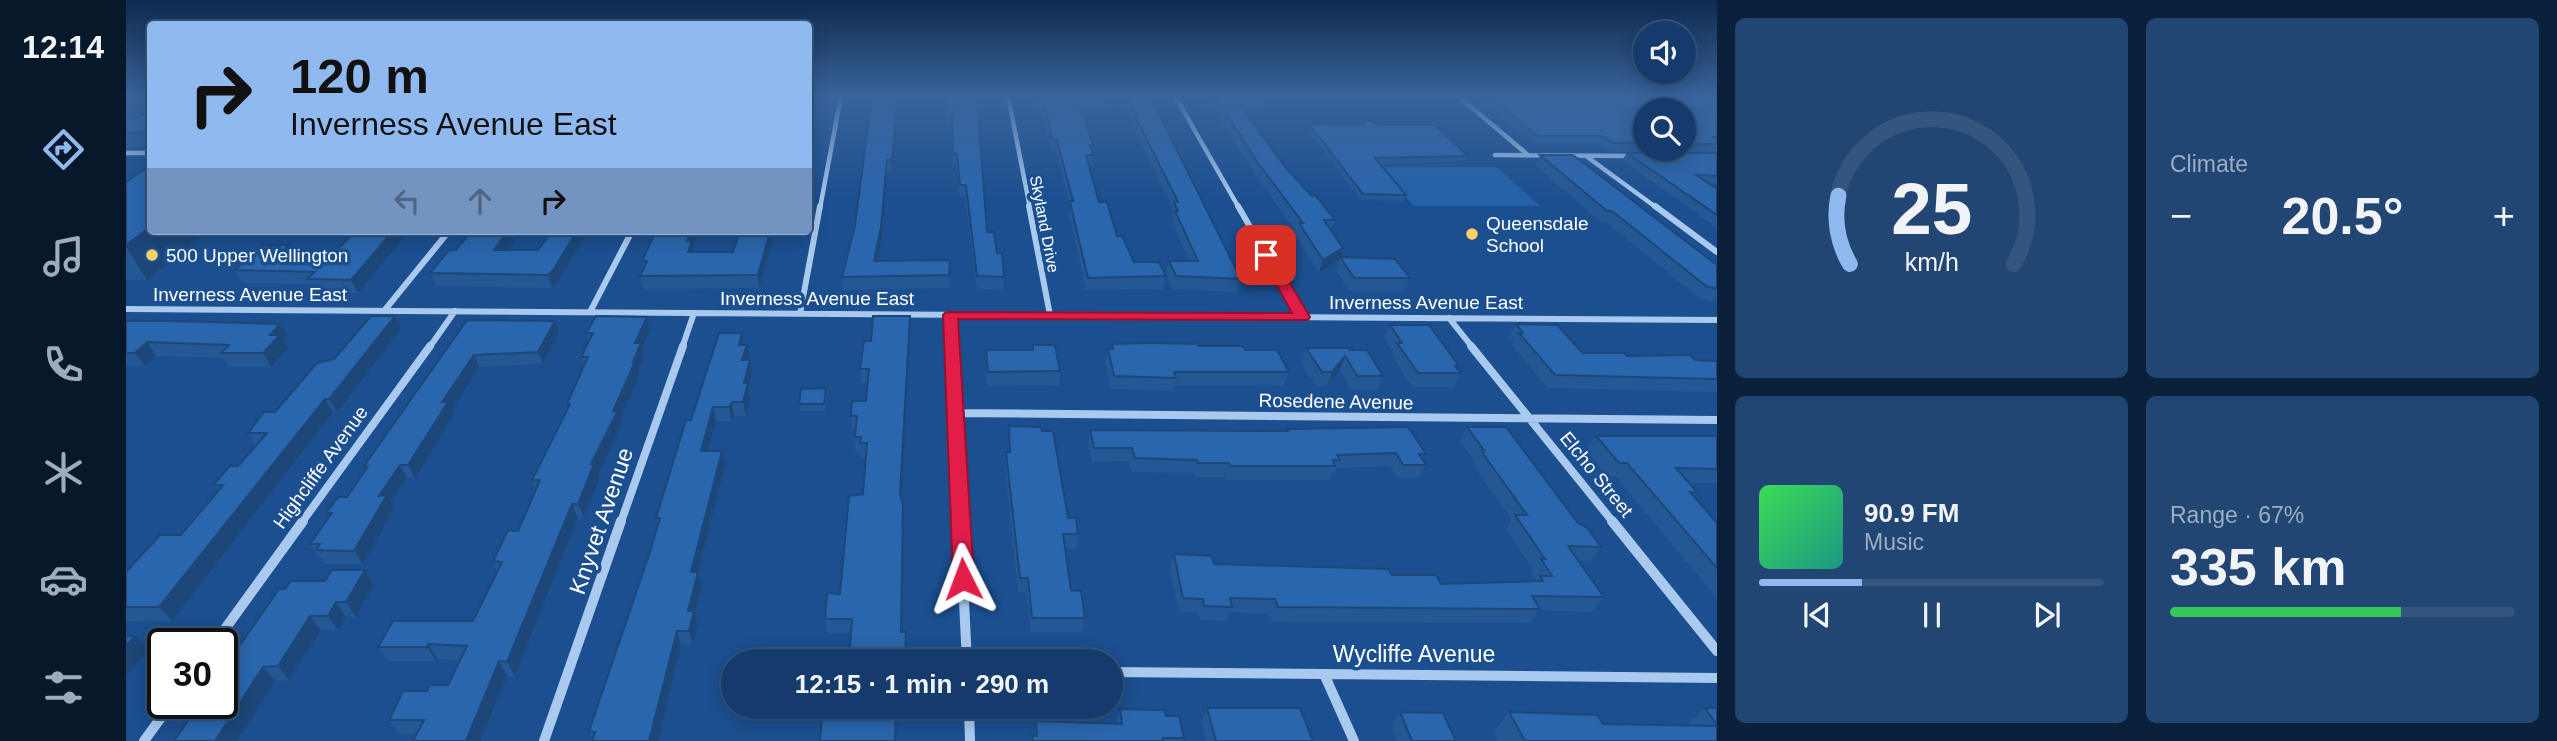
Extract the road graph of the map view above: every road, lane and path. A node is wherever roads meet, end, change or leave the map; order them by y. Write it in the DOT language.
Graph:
graph roads {
  1 [pos="834,131"];
  2 [pos="1015,131"];
  3 [pos="1195,131"];
  4 [pos="1499,131"];
  5 [pos="126,153"];
  6 [pos="147,153"];
  7 [pos="1495,155"];
  8 [pos="1528,155"];
  9 [pos="1586,155"];
  10 [pos="1633,156"];
  11 [pos="446,235"];
  12 [pos="630,235"];
  13 [pos="1717,252"];
  14 [pos="126,309"];
  15 [pos="384,310"];
  16 [pos="455,311"];
  17 [pos="590,312"];
  18 [pos="694,313"];
  19 [pos="800,314"];
  20 [pos="951,315"];
  21 [pos="1050,315"];
  22 [pos="1302,317"];
  23 [pos="1449,318"];
  24 [pos="1717,320"];
  25 [pos="955,414"];
  26 [pos="1530,419"];
  27 [pos="1717,420"];
  28 [pos="226,628"];
  29 [pos="966,649"];
  30 [pos="1717,651"];
  31 [pos="1123,672"];
  32 [pos="1324,674"];
  33 [pos="1717,678"];
  34 [pos="160,719"];
  35 [pos="969,719"];
  36 [pos="144,741"];
  37 [pos="544,741"];
  38 [pos="970,741"];
  39 [pos="1354,741"];
  1 -- 19 [label="street"];
  2 -- 21 [label="street, Skyland Drive"];
  3 -- 22 [label="street"];
  4 -- 8 [label="street"];
  5 -- 6 [label="street"];
  7 -- 8 [label="street"];
  8 -- 9 [label="street"];
  9 -- 10 [label="street"];
  9 -- 13 [label="street"];
  11 -- 15 [label="street"];
  12 -- 17 [label="street"];
  14 -- 15 [label="street, Inverness Avenue East"];
  15 -- 16 [label="street, Inverness Avenue East"];
  16 -- 17 [label="street, Inverness Avenue East"];
  16 -- 28 [label="street, Highcliffe Avenue"];
  17 -- 18 [label="street, Inverness Avenue East"];
  18 -- 19 [label="street, Inverness Avenue East"];
  18 -- 37 [label="street, Knyvet Avenue"];
  19 -- 20 [label="street, Inverness Avenue East"];
  20 -- 21 [label="street, Inverness Avenue East"];
  20 -- 25 [label="street"];
  21 -- 22 [label="street, Inverness Avenue East"];
  22 -- 23 [label="street, Inverness Avenue East"];
  23 -- 24 [label="street, Inverness Avenue East"];
  23 -- 26 [label="street, Elcho Street"];
  25 -- 26 [label="street, Rosedene Avenue"];
  25 -- 29 [label="street"];
  26 -- 27 [label="street, Rosedene Avenue"];
  26 -- 30 [label="street, Elcho Street"];
  31 -- 32 [label="street, Wycliffe Avenue"];
  32 -- 33 [label="street, Wycliffe Avenue"];
  32 -- 39 [label="street"];
  34 -- 36 [label="street"];
  35 -- 38 [label="street"];
}
